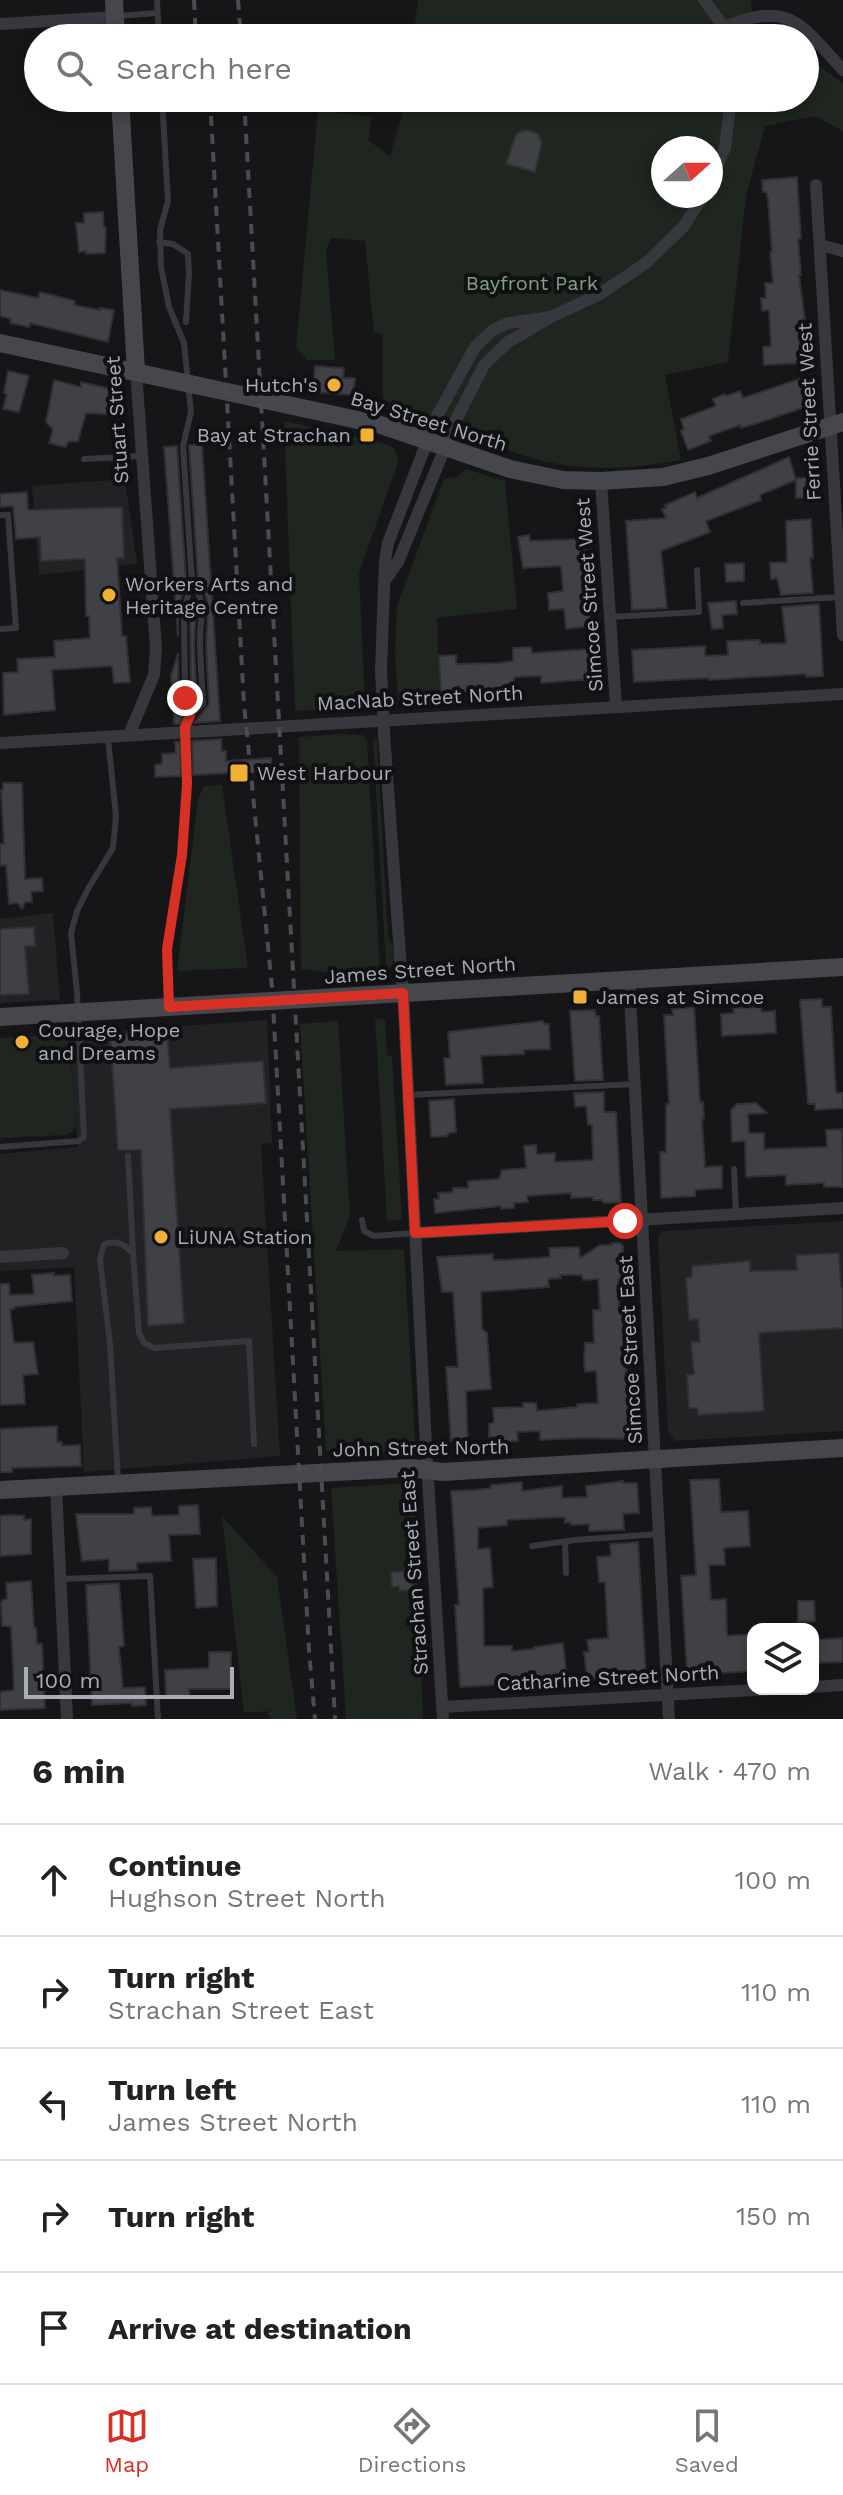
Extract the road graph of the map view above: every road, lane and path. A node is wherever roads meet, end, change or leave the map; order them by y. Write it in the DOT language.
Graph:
graph roads {
  1 [pos="157,0"];
  2 [pos="704,0"];
  3 [pos="114,8"];
  4 [pos="157,13"];
  5 [pos="0,24"];
  6 [pos="158,24"];
  7 [pos="720,24"];
  8 [pos="738,24"];
  9 [pos="800,24"];
  10 [pos="819,44"];
  11 [pos="843,70"];
  12 [pos="121,112"];
  13 [pos="163,112"];
  14 [pos="729,112"];
  15 [pos="723,152"];
  16 [pos="816,185"];
  17 [pos="695,208"];
  18 [pos="159,242"];
  19 [pos="820,245"];
  20 [pos="843,251"];
  21 [pos="551,317"];
  22 [pos="186,322"];
  23 [pos="0,343"];
  24 [pos="136,371"];
  25 [pos="836,424"];
  26 [pos="427,442"];
  27 [pos="446,449"];
  28 [pos="142,456"];
  29 [pos="84,459"];
  30 [pos="601,481"];
  31 [pos="0,515"];
  32 [pos="697,570"];
  33 [pos="386,579"];
  34 [pos="192,582"];
  35 [pos="841,597"];
  36 [pos="743,603"];
  37 [pos="610,617"];
  38 [pos="0,629"];
  39 [pos="843,635"];
  40 [pos="843,694"];
  41 [pos="616,706"];
  42 [pos="190,716"];
  43 [pos="383,720"];
  44 [pos="129,735"];
  45 [pos="108,736"];
  46 [pos="0,743"];
  47 [pos="843,967"];
  48 [pos="629,979"];
  49 [pos="403,993"];
  50 [pos="174,1007"];
  51 [pos="78,1012"];
  52 [pos="0,1017"];
  53 [pos="636,1084"];
  54 [pos="408,1095"];
  55 [pos="0,1147"];
  56 [pos="128,1156"];
  57 [pos="734,1169"];
  58 [pos="843,1208"];
  59 [pos="736,1214"];
  60 [pos="362,1220"];
  61 [pos="644,1220"];
  62 [pos="415,1233"];
  63 [pos="63,1253"];
  64 [pos="133,1253"];
  65 [pos="0,1257"];
  66 [pos="254,1444"];
  67 [pos="843,1448"];
  68 [pos="655,1460"];
  69 [pos="428,1471"];
  70 [pos="119,1484"];
  71 [pos="56,1487"];
  72 [pos="0,1490"];
  73 [pos="659,1534"];
  74 [pos="565,1543"];
  75 [pos="532,1546"];
  76 [pos="566,1573"];
  77 [pos="60,1579"];
  78 [pos="843,1685"];
  79 [pos="819,1687"];
  80 [pos="747,1691"];
  81 [pos="668,1695"];
  82 [pos="443,1713"];
  83 [pos="67,1719"];
  84 [pos="158,1719"];
  85 [pos="669,1719"];
  1 -- 4 [label="lane"];
  2 -- 7 [label="street"];
  3 -- 4 [label="lane"];
  3 -- 5 [label="street"];
  4 -- 6 [label="lane"];
  8 -- 9 [label="street"];
  10 -- 11 [label="street"];
  12 -- 24 [label="main road, Stuart Street"];
  13 -- 18 [label="lane"];
  14 -- 15 [label="street"];
  16 -- 19 [label="street, Ferrie Street West"];
  17 -- 21 [label="street"];
  18 -- 22 [label="lane"];
  18 -- 34 [label="lane"];
  19 -- 20 [label="street"];
  19 -- 25 [label="street, Ferrie Street West"];
  21 -- 26 [label="street, Strachan Street East"];
  21 -- 27 [label="street"];
  23 -- 24 [label="main road, Bay Street North"];
  24 -- 26 [label="main road, Bay Street North"];
  24 -- 28 [label="street, Stuart Street"];
  25 -- 30 [label="main road, Bay Street North"];
  25 -- 35 [label="street, Ferrie Street West"];
  26 -- 27 [label="main road, Bay Street North"];
  26 -- 33 [label="street, Strachan Street East"];
  27 -- 30 [label="main road, Bay Street North"];
  27 -- 33 [label="street"];
  28 -- 29 [label="lane"];
  28 -- 44 [label="street, Stuart Street"];
  30 -- 37 [label="street, Simcoe Street West"];
  31 -- 38 [label="lane"];
  32 -- 37 [label="lane"];
  33 -- 43 [label="street, Strachan Street East"];
  34 -- 42 [label="lane"];
  34 -- 42 [label="lane"];
  35 -- 36 [label="lane"];
  35 -- 39 [label="street, Ferrie Street West"];
  37 -- 41 [label="street, Simcoe Street West"];
  40 -- 41 [label="street, MacNab Street North"];
  41 -- 43 [label="street, MacNab Street North"];
  42 -- 50 [label="lane"];
  43 -- 44 [label="street, MacNab Street North"];
  43 -- 49 [label="street, Strachan Street East"];
  44 -- 45 [label="street, MacNab Street North"];
  45 -- 46 [label="street, MacNab Street North"];
  45 -- 51 [label="lane"];
  47 -- 48 [label="main road, James Street North"];
  48 -- 49 [label="main road, James Street North"];
  48 -- 53 [label="street, Simcoe Street East"];
  49 -- 50 [label="main road, James Street North"];
  49 -- 54 [label="street, Strachan Street East"];
  50 -- 51 [label="main road, James Street North"];
  51 -- 52 [label="main road, James Street North"];
  51 -- 55 [label="lane"];
  53 -- 54 [label="lane"];
  53 -- 61 [label="street, Simcoe Street East"];
  54 -- 62 [label="street, Strachan Street East"];
  56 -- 64 [label="lane"];
  57 -- 59 [label="lane"];
  58 -- 59 [label="street"];
  59 -- 61 [label="street"];
  60 -- 62 [label="lane"];
  61 -- 62 [label="street"];
  61 -- 68 [label="street, Simcoe Street East"];
  62 -- 69 [label="street, Strachan Street East"];
  63 -- 65 [label="street"];
  64 -- 66 [label="lane"];
  64 -- 70 [label="lane"];
  67 -- 68 [label="main road, John Street North"];
  68 -- 69 [label="main road, John Street North"];
  68 -- 73 [label="street, Simcoe Street East"];
  69 -- 70 [label="main road, John Street North"];
  69 -- 82 [label="street, Strachan Street East"];
  70 -- 71 [label="main road, John Street North"];
  71 -- 72 [label="main road, John Street North"];
  71 -- 77 [label="street"];
  73 -- 74 [label="lane"];
  73 -- 81 [label="street, Simcoe Street East"];
  74 -- 75 [label="lane"];
  74 -- 76 [label="lane"];
  77 -- 83 [label="street"];
  77 -- 84 [label="lane"];
  78 -- 79 [label="street"];
  80 -- 81 [label="street, Catharine Street North"];
  81 -- 82 [label="street, Catharine Street North"];
  81 -- 85 [label="street, Simcoe Street East"];
}
